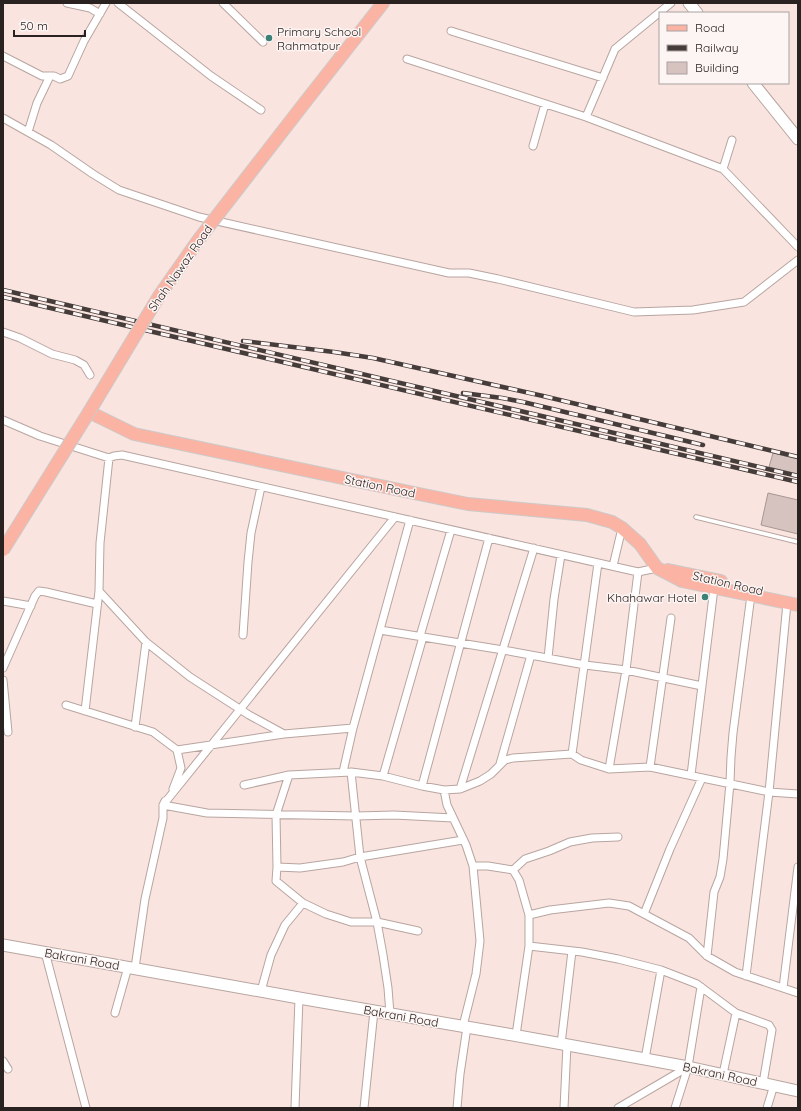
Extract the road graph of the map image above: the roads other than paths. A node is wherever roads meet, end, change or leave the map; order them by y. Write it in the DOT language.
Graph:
graph roads {
  1 [pos="67,3"];
  2 [pos="106,3"];
  3 [pos="223,3"];
  4 [pos="383,3"];
  5 [pos="671,3"];
  6 [pos="688,3"];
  7 [pos="121,4"];
  8 [pos="660,12"];
  9 [pos="696,12"];
  10 [pos="659,13"];
  11 [pos="100,14"];
  12 [pos="451,31"];
  13 [pos="264,42"];
  14 [pos="3,56"];
  15 [pos="407,59"];
  16 [pos="50,76"];
  17 [pos="603,78"];
  18 [pos="754,84"];
  19 [pos="545,104"];
  20 [pos="260,110"];
  21 [pos="586,117"];
  22 [pos="3,118"];
  23 [pos="28,132"];
  24 [pos="798,139"];
  25 [pos="732,140"];
  26 [pos="533,146"];
  27 [pos="723,169"];
  28 [pos="798,247"];
  29 [pos="798,260"];
  30 [pos="3,332"];
  31 [pos="90,375"];
  32 [pos="89,412"];
  33 [pos="3,420"];
  34 [pos="109,458"];
  35 [pos="261,487"];
  36 [pos="395,517"];
  37 [pos="696,517"];
  38 [pos="410,520"];
  39 [pos="622,528"];
  40 [pos="451,530"];
  41 [pos="489,538"];
  42 [pos="798,542"];
  43 [pos="534,548"];
  44 [pos="3,550"];
  45 [pos="561,554"];
  46 [pos="598,563"];
  47 [pos="613,566"];
  48 [pos="657,568"];
  49 [pos="638,572"];
  50 [pos="714,588"];
  51 [pos="99,591"];
  52 [pos="751,595"];
  53 [pos="3,601"];
  54 [pos="794,602"];
  55 [pos="97,604"];
  56 [pos="31,606"];
  57 [pos="671,618"];
  58 [pos="380,630"];
  59 [pos="243,635"];
  60 [pos="421,637"];
  61 [pos="146,642"];
  62 [pos="460,643"];
  63 [pos="503,650"];
  64 [pos="531,655"];
  65 [pos="548,658"];
  66 [pos="585,665"];
  67 [pos="3,668"];
  68 [pos="626,670"];
  69 [pos="663,678"];
  70 [pos="3,680"];
  71 [pos="702,686"];
  72 [pos="66,705"];
  73 [pos="240,709"];
  74 [pos="85,711"];
  75 [pos="135,727"];
  76 [pos="353,728"];
  77 [pos="8,732"];
  78 [pos="284,734"];
  79 [pos="212,744"];
  80 [pos="177,750"];
  81 [pos="572,754"];
  82 [pos="500,765"];
  83 [pos="650,767"];
  84 [pos="609,769"];
  85 [pos="343,772"];
  86 [pos="351,772"];
  87 [pos="691,775"];
  88 [pos="289,776"];
  89 [pos="383,776"];
  90 [pos="702,778"];
  91 [pos="730,783"];
  92 [pos="244,785"];
  93 [pos="422,786"];
  94 [pos="460,789"];
  95 [pos="444,790"];
  96 [pos="770,792"];
  97 [pos="798,794"];
  98 [pos="163,805"];
  99 [pos="276,815"];
  100 [pos="356,816"];
  101 [pos="453,818"];
  102 [pos="618,838"];
  103 [pos="463,840"];
  104 [pos="360,857"];
  105 [pos="473,866"];
  106 [pos="277,867"];
  107 [pos="798,867"];
  108 [pos="513,870"];
  109 [pos="304,903"];
  110 [pos="644,914"];
  111 [pos="529,915"];
  112 [pos="377,922"];
  113 [pos="418,931"];
  114 [pos="3,945"];
  115 [pos="528,946"];
  116 [pos="572,951"];
  117 [pos="45,952"];
  118 [pos="707,956"];
  119 [pos="132,968"];
  120 [pos="661,970"];
  121 [pos="746,976"];
  122 [pos="701,987"];
  123 [pos="783,988"];
  124 [pos="260,991"];
  125 [pos="798,993"];
  126 [pos="299,998"];
  127 [pos="374,1011"];
  128 [pos="116,1013"];
  129 [pos="736,1013"];
  130 [pos="390,1014"];
  131 [pos="465,1027"];
  132 [pos="516,1035"];
  133 [pos="564,1044"];
  134 [pos="645,1059"];
  135 [pos="3,1061"];
  136 [pos="688,1067"];
  137 [pos="8,1069"];
  138 [pos="723,1074"];
  139 [pos="768,1084"];
  140 [pos="798,1091"];
  141 [pos="86,1108"];
  142 [pos="295,1108"];
  143 [pos="364,1108"];
  144 [pos="457,1108"];
  145 [pos="564,1108"];
  146 [pos="618,1108"];
  147 [pos="675,1108"];
  148 [pos="767,1108"];
  1 -- 11 [label="street"];
  2 -- 11 [label="street"];
  3 -- 13 [label="street"];
  4 -- 32 [label="main road, Shah Nawaz Road, bridge"];
  5 -- 8 [label="street"];
  6 -- 9 [label="street"];
  7 -- 20 [label="street"];
  10 -- 17 [label="street"];
  11 -- 16 [label="street"];
  12 -- 17 [label="street"];
  14 -- 16 [label="street"];
  15 -- 19 [label="street"];
  16 -- 23 [label="street"];
  17 -- 21 [label="street"];
  18 -- 24 [label="street"];
  19 -- 21 [label="street"];
  19 -- 26 [label="street"];
  21 -- 27 [label="street"];
  22 -- 23 [label="street"];
  23 -- 29 [label="street"];
  25 -- 27 [label="street"];
  27 -- 28 [label="street"];
  30 -- 31 [label="street"];
  32 -- 39 [label="main road, Station Road"];
  32 -- 44 [label="main road, Shah Nawaz Road, bridge"];
  33 -- 34 [label="street"];
  34 -- 35 [label="street"];
  34 -- 51 [label="street"];
  35 -- 36 [label="street"];
  35 -- 59 [label="street"];
  36 -- 38 [label="street"];
  36 -- 73 [label="street"];
  37 -- 42 [label="lane"];
  38 -- 40 [label="street"];
  38 -- 58 [label="street"];
  39 -- 47 [label="street"];
  39 -- 48 [label="main road, Station Road"];
  40 -- 41 [label="street"];
  40 -- 60 [label="street"];
  41 -- 43 [label="street"];
  41 -- 62 [label="street"];
  43 -- 45 [label="street"];
  43 -- 63 [label="street"];
  45 -- 46 [label="street"];
  45 -- 65 [label="street"];
  46 -- 47 [label="street"];
  46 -- 66 [label="street"];
  47 -- 49 [label="street"];
  48 -- 49 [label="street"];
  48 -- 50 [label="main road, Station Road"];
  48 -- 54 [label="main road, Station Road"];
  49 -- 68 [label="street"];
  50 -- 52 [label="main road, Station Road"];
  50 -- 71 [label="street"];
  51 -- 55 [label="street"];
  51 -- 61 [label="street"];
  52 -- 54 [label="main road, Station Road"];
  52 -- 91 [label="street"];
  53 -- 56 [label="street"];
  54 -- 96 [label="street"];
  55 -- 56 [label="street"];
  55 -- 74 [label="street"];
  56 -- 67 [label="street"];
  57 -- 69 [label="street"];
  58 -- 60 [label="street"];
  58 -- 76 [label="street"];
  60 -- 62 [label="street"];
  60 -- 89 [label="street"];
  61 -- 73 [label="street"];
  61 -- 75 [label="street"];
  62 -- 63 [label="street"];
  62 -- 93 [label="street"];
  63 -- 64 [label="street"];
  63 -- 94 [label="street"];
  64 -- 65 [label="street"];
  64 -- 82 [label="street"];
  65 -- 66 [label="street"];
  66 -- 68 [label="street"];
  66 -- 81 [label="street"];
  68 -- 69 [label="street"];
  68 -- 84 [label="street"];
  69 -- 71 [label="street"];
  69 -- 83 [label="street"];
  70 -- 77 [label="street"];
  71 -- 87 [label="street"];
  72 -- 74 [label="street"];
  73 -- 78 [label="street"];
  73 -- 79 [label="street"];
  74 -- 75 [label="street"];
  75 -- 80 [label="street"];
  76 -- 78 [label="street"];
  76 -- 85 [label="street"];
  78 -- 79 [label="street"];
  79 -- 80 [label="street"];
  79 -- 98 [label="street"];
  80 -- 98 [label="street"];
  81 -- 82 [label="street"];
  81 -- 84 [label="street"];
  82 -- 94 [label="street"];
  83 -- 84 [label="street"];
  83 -- 87 [label="street"];
  85 -- 86 [label="street"];
  85 -- 88 [label="street"];
  86 -- 89 [label="street"];
  86 -- 100 [label="street"];
  87 -- 90 [label="street"];
  88 -- 92 [label="street"];
  88 -- 99 [label="street"];
  89 -- 93 [label="street"];
  90 -- 91 [label="street"];
  90 -- 110 [label="street"];
  91 -- 96 [label="street"];
  91 -- 118 [label="street"];
  93 -- 95 [label="street"];
  94 -- 95 [label="street"];
  95 -- 101 [label="street"];
  96 -- 97 [label="street"];
  96 -- 121 [label="street"];
  98 -- 99 [label="street"];
  98 -- 119 [label="street"];
  99 -- 100 [label="street"];
  99 -- 106 [label="street"];
  100 -- 101 [label="street"];
  100 -- 104 [label="street"];
  101 -- 103 [label="street"];
  102 -- 108 [label="street"];
  103 -- 104 [label="street"];
  103 -- 105 [label="street"];
  104 -- 106 [label="street"];
  104 -- 112 [label="street"];
  105 -- 108 [label="street"];
  105 -- 131 [label="street"];
  106 -- 109 [label="street"];
  107 -- 123 [label="street"];
  108 -- 111 [label="street"];
  109 -- 112 [label="street"];
  109 -- 124 [label="street"];
  110 -- 111 [label="street"];
  110 -- 118 [label="street"];
  111 -- 115 [label="street"];
  112 -- 113 [label="street"];
  112 -- 130 [label="street"];
  114 -- 117 [label="street, Bakrani Road"];
  115 -- 116 [label="street"];
  115 -- 132 [label="street"];
  116 -- 120 [label="street"];
  116 -- 133 [label="street"];
  117 -- 119 [label="street, Bakrani Road"];
  117 -- 141 [label="street"];
  118 -- 121 [label="street"];
  119 -- 124 [label="street, Bakrani Road"];
  119 -- 128 [label="street"];
  120 -- 122 [label="street"];
  120 -- 134 [label="street"];
  121 -- 123 [label="street"];
  122 -- 129 [label="street"];
  122 -- 136 [label="street"];
  123 -- 125 [label="street"];
  124 -- 126 [label="street, Bakrani Road"];
  126 -- 127 [label="street, Bakrani Road"];
  126 -- 142 [label="street"];
  127 -- 130 [label="street, Bakrani Road"];
  127 -- 143 [label="street"];
  129 -- 138 [label="street"];
  129 -- 139 [label="street"];
  130 -- 131 [label="street, Bakrani Road"];
  131 -- 132 [label="street, Bakrani Road"];
  131 -- 144 [label="street"];
  132 -- 133 [label="street, Bakrani Road"];
  133 -- 134 [label="street, Bakrani Road"];
  133 -- 145 [label="street"];
  134 -- 136 [label="street, Bakrani Road"];
  135 -- 137 [label="street"];
  136 -- 138 [label="street, Bakrani Road"];
  136 -- 146 [label="street"];
  136 -- 147 [label="street"];
  138 -- 139 [label="street, Bakrani Road"];
  139 -- 140 [label="street, Bakrani Road"];
  139 -- 148 [label="street"];
}
